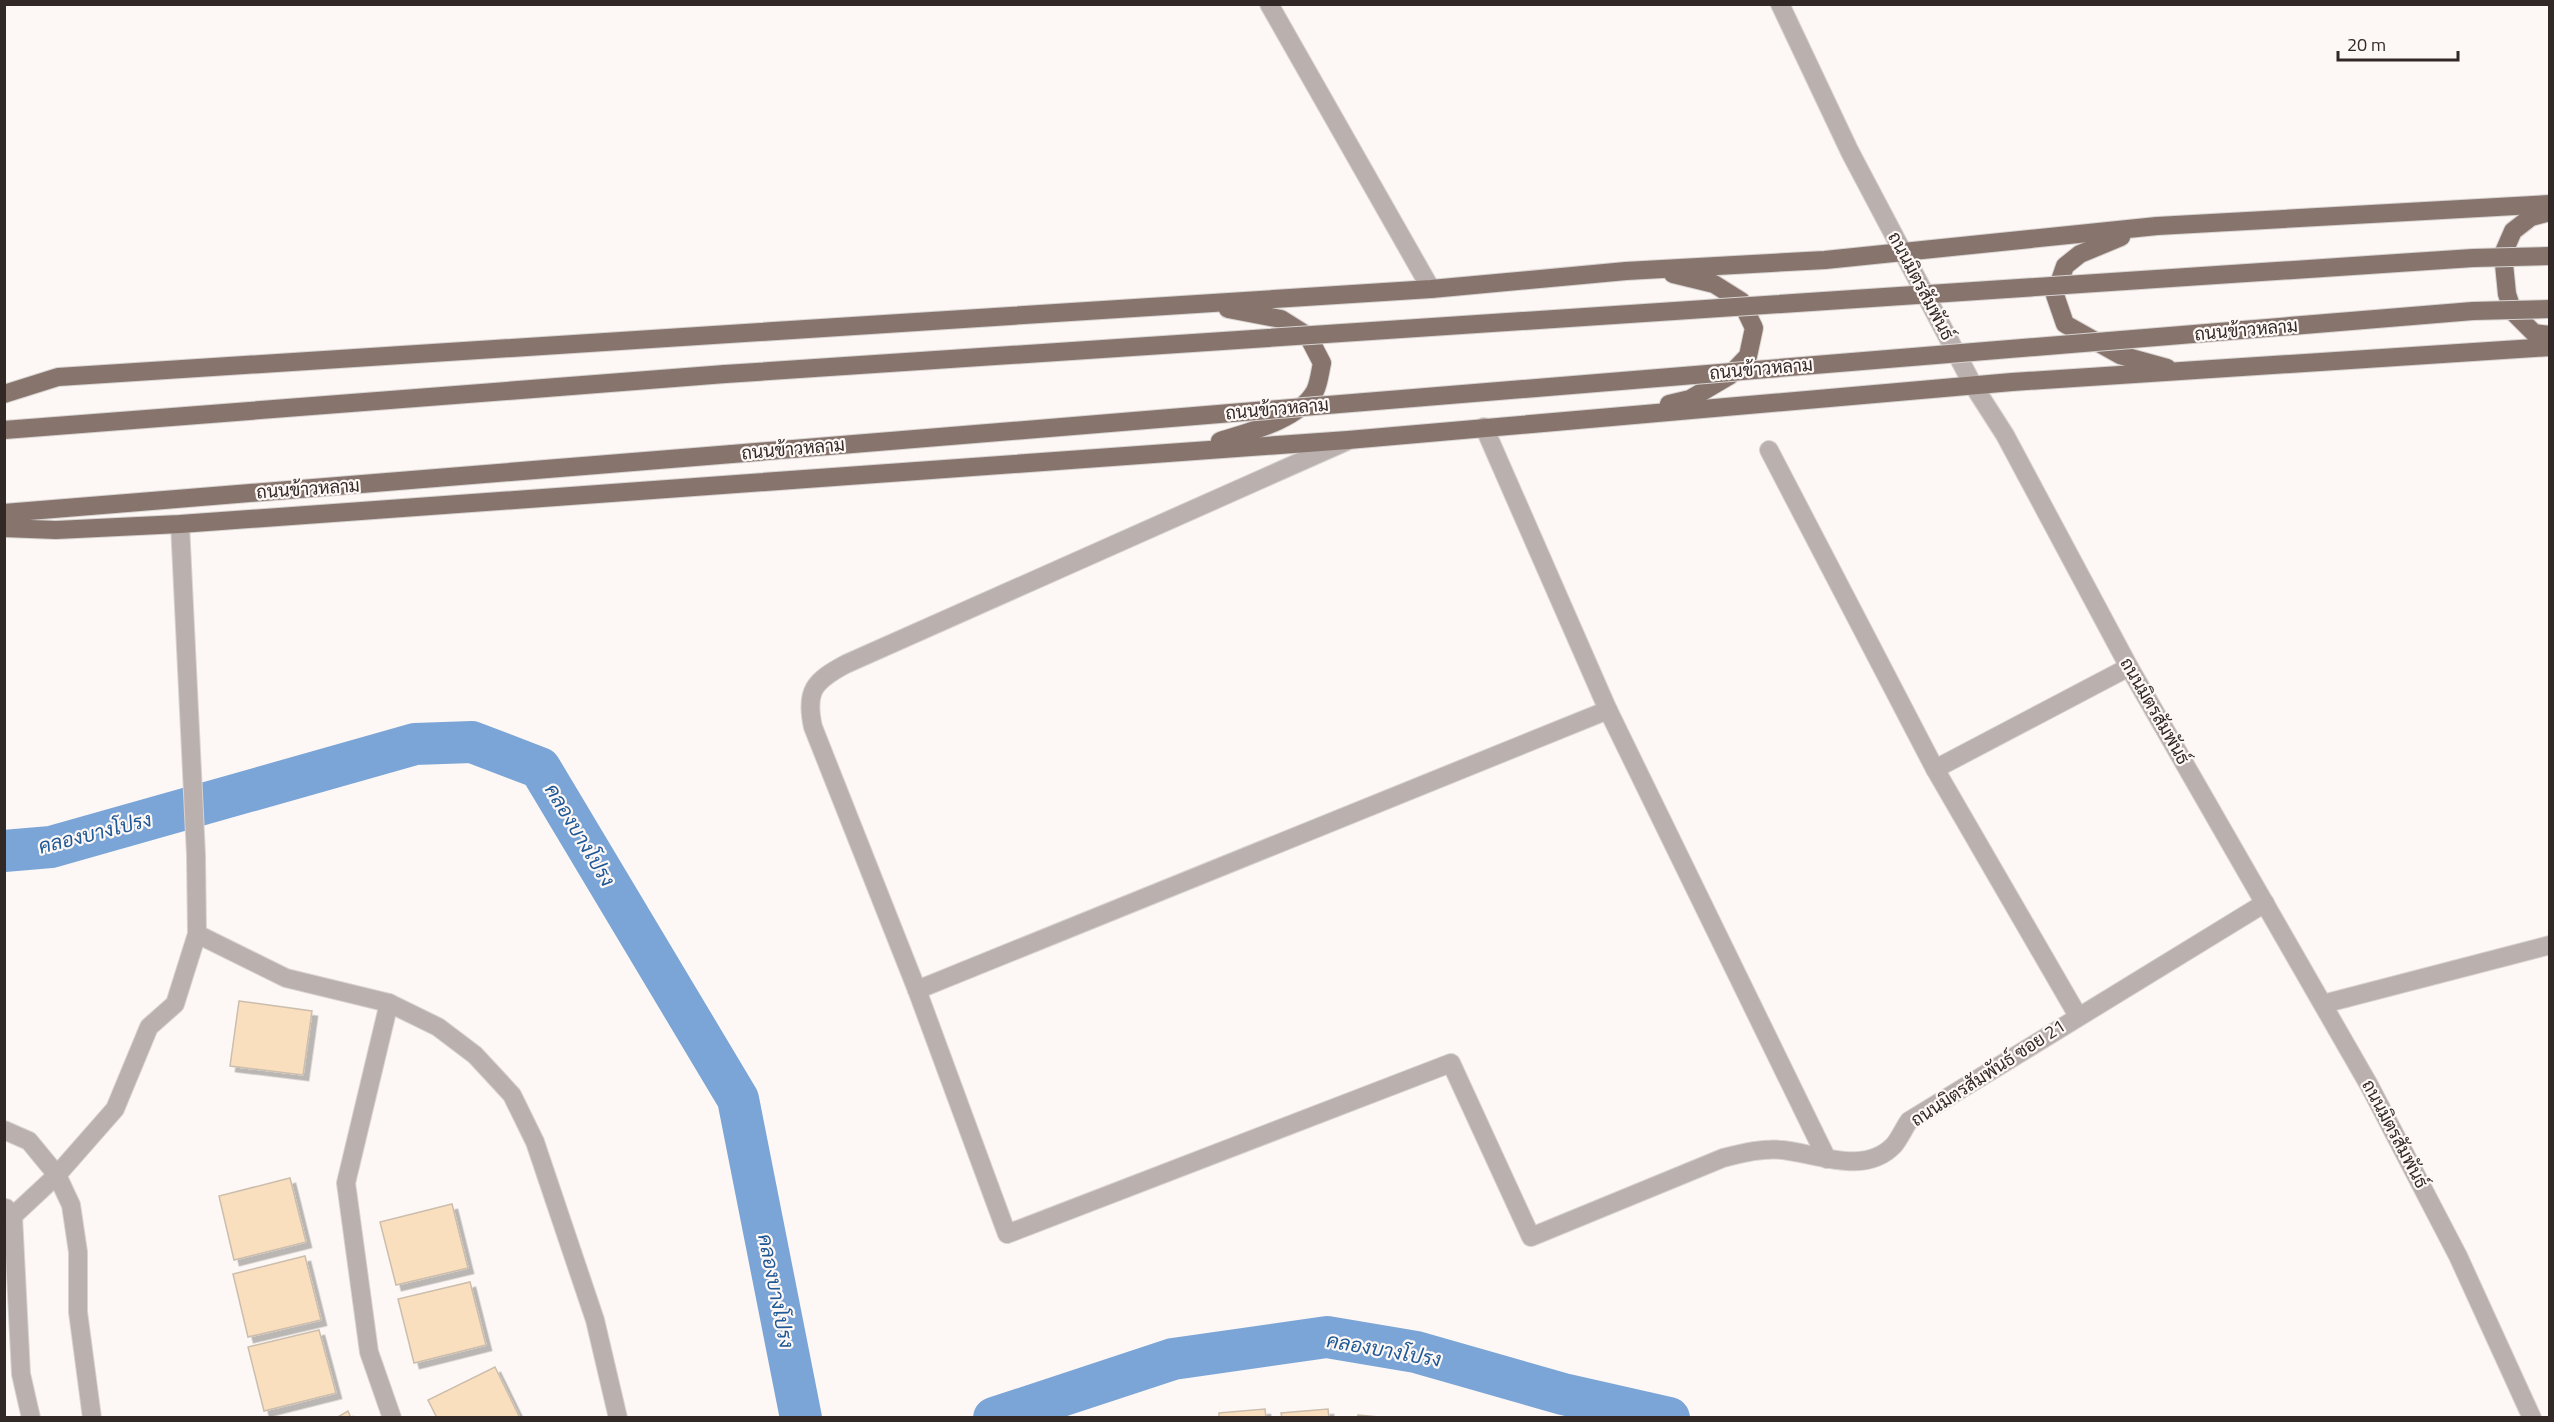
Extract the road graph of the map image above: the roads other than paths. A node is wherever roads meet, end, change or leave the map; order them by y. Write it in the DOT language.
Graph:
graph roads {
  1 [pos="1269,4"];
  2 [pos="1780,4"];
  3 [pos="2550,204"];
  4 [pos="2550,212"];
  5 [pos="2157,226"];
  6 [pos="1902,252"];
  7 [pos="2550,256"];
  8 [pos="1626,271"];
  9 [pos="1431,289"];
  10 [pos="1179,304"];
  11 [pos="2550,309"];
  12 [pos="2550,335"];
  13 [pos="2550,347"];
  14 [pos="2180,372"];
  15 [pos="1973,385"];
  16 [pos="4,394"];
  17 [pos="1617,417"];
  18 [pos="1484,427"];
  19 [pos="4,430"];
  20 [pos="1348,440"];
  21 [pos="1190,450"];
  22 [pos="1769,450"];
  23 [pos="4,513"];
  24 [pos="180,524"];
  25 [pos="4,528"];
  26 [pos="2129,667"];
  27 [pos="1608,710"];
  28 [pos="1935,769"];
  29 [pos="2265,903"];
  30 [pos="197,934"];
  31 [pos="2550,945"];
  32 [pos="917,990"];
  33 [pos="389,1004"];
  34 [pos="2323,1004"];
  35 [pos="2078,1016"];
  36 [pos="4,1130"];
  37 [pos="1827,1159"];
  38 [pos="57,1175"];
  39 [pos="9,1211"];
  40 [pos="31,1418"];
  41 [pos="92,1418"];
  42 [pos="392,1418"];
  43 [pos="618,1418"];
  44 [pos="2532,1418"];
  1 -- 9 [label="street"];
  2 -- 6 [label="street, ถนนมิตรสัมพันธ์"];
  3 -- 5 [label="main road"];
  4 -- 12 [label="main road"];
  5 -- 6 [label="main road"];
  5 -- 14 [label="main road"];
  6 -- 8 [label="main road"];
  6 -- 15 [label="street, ถนนมิตรสัมพันธ์"];
  7 -- 19 [label="main road, bridge"];
  8 -- 9 [label="main road"];
  8 -- 17 [label="main road"];
  9 -- 10 [label="main road"];
  10 -- 16 [label="main road"];
  10 -- 21 [label="main road"];
  11 -- 23 [label="main road, ถนนข้าวหลาม, bridge"];
  13 -- 14 [label="main road"];
  14 -- 15 [label="main road"];
  15 -- 17 [label="main road"];
  15 -- 26 [label="street, ถนนมิตรสัมพันธ์"];
  17 -- 18 [label="main road"];
  18 -- 20 [label="main road"];
  18 -- 27 [label="street"];
  20 -- 21 [label="main road"];
  20 -- 32 [label="street"];
  21 -- 24 [label="main road"];
  22 -- 28 [label="street"];
  24 -- 25 [label="main road"];
  24 -- 30 [label="street"];
  26 -- 28 [label="street"];
  26 -- 29 [label="street, ถนนมิตรสัมพันธ์"];
  27 -- 32 [label="street"];
  27 -- 37 [label="street"];
  28 -- 35 [label="street"];
  29 -- 34 [label="street, ถนนมิตรสัมพันธ์"];
  29 -- 35 [label="street, ถนนมิตรสัมพันธ์ ซอย 21"];
  30 -- 33 [label="street"];
  30 -- 38 [label="street"];
  31 -- 34 [label="street"];
  32 -- 37 [label="street, ถนนมิตรสัมพันธ์ ซอย 21"];
  33 -- 42 [label="street"];
  33 -- 43 [label="street"];
  34 -- 44 [label="street, ถนนมิตรสัมพันธ์"];
  35 -- 37 [label="street, ถนนมิตรสัมพันธ์ ซอย 21"];
  36 -- 38 [label="street"];
  38 -- 39 [label="street"];
  38 -- 41 [label="street"];
  39 -- 40 [label="street"];
}
